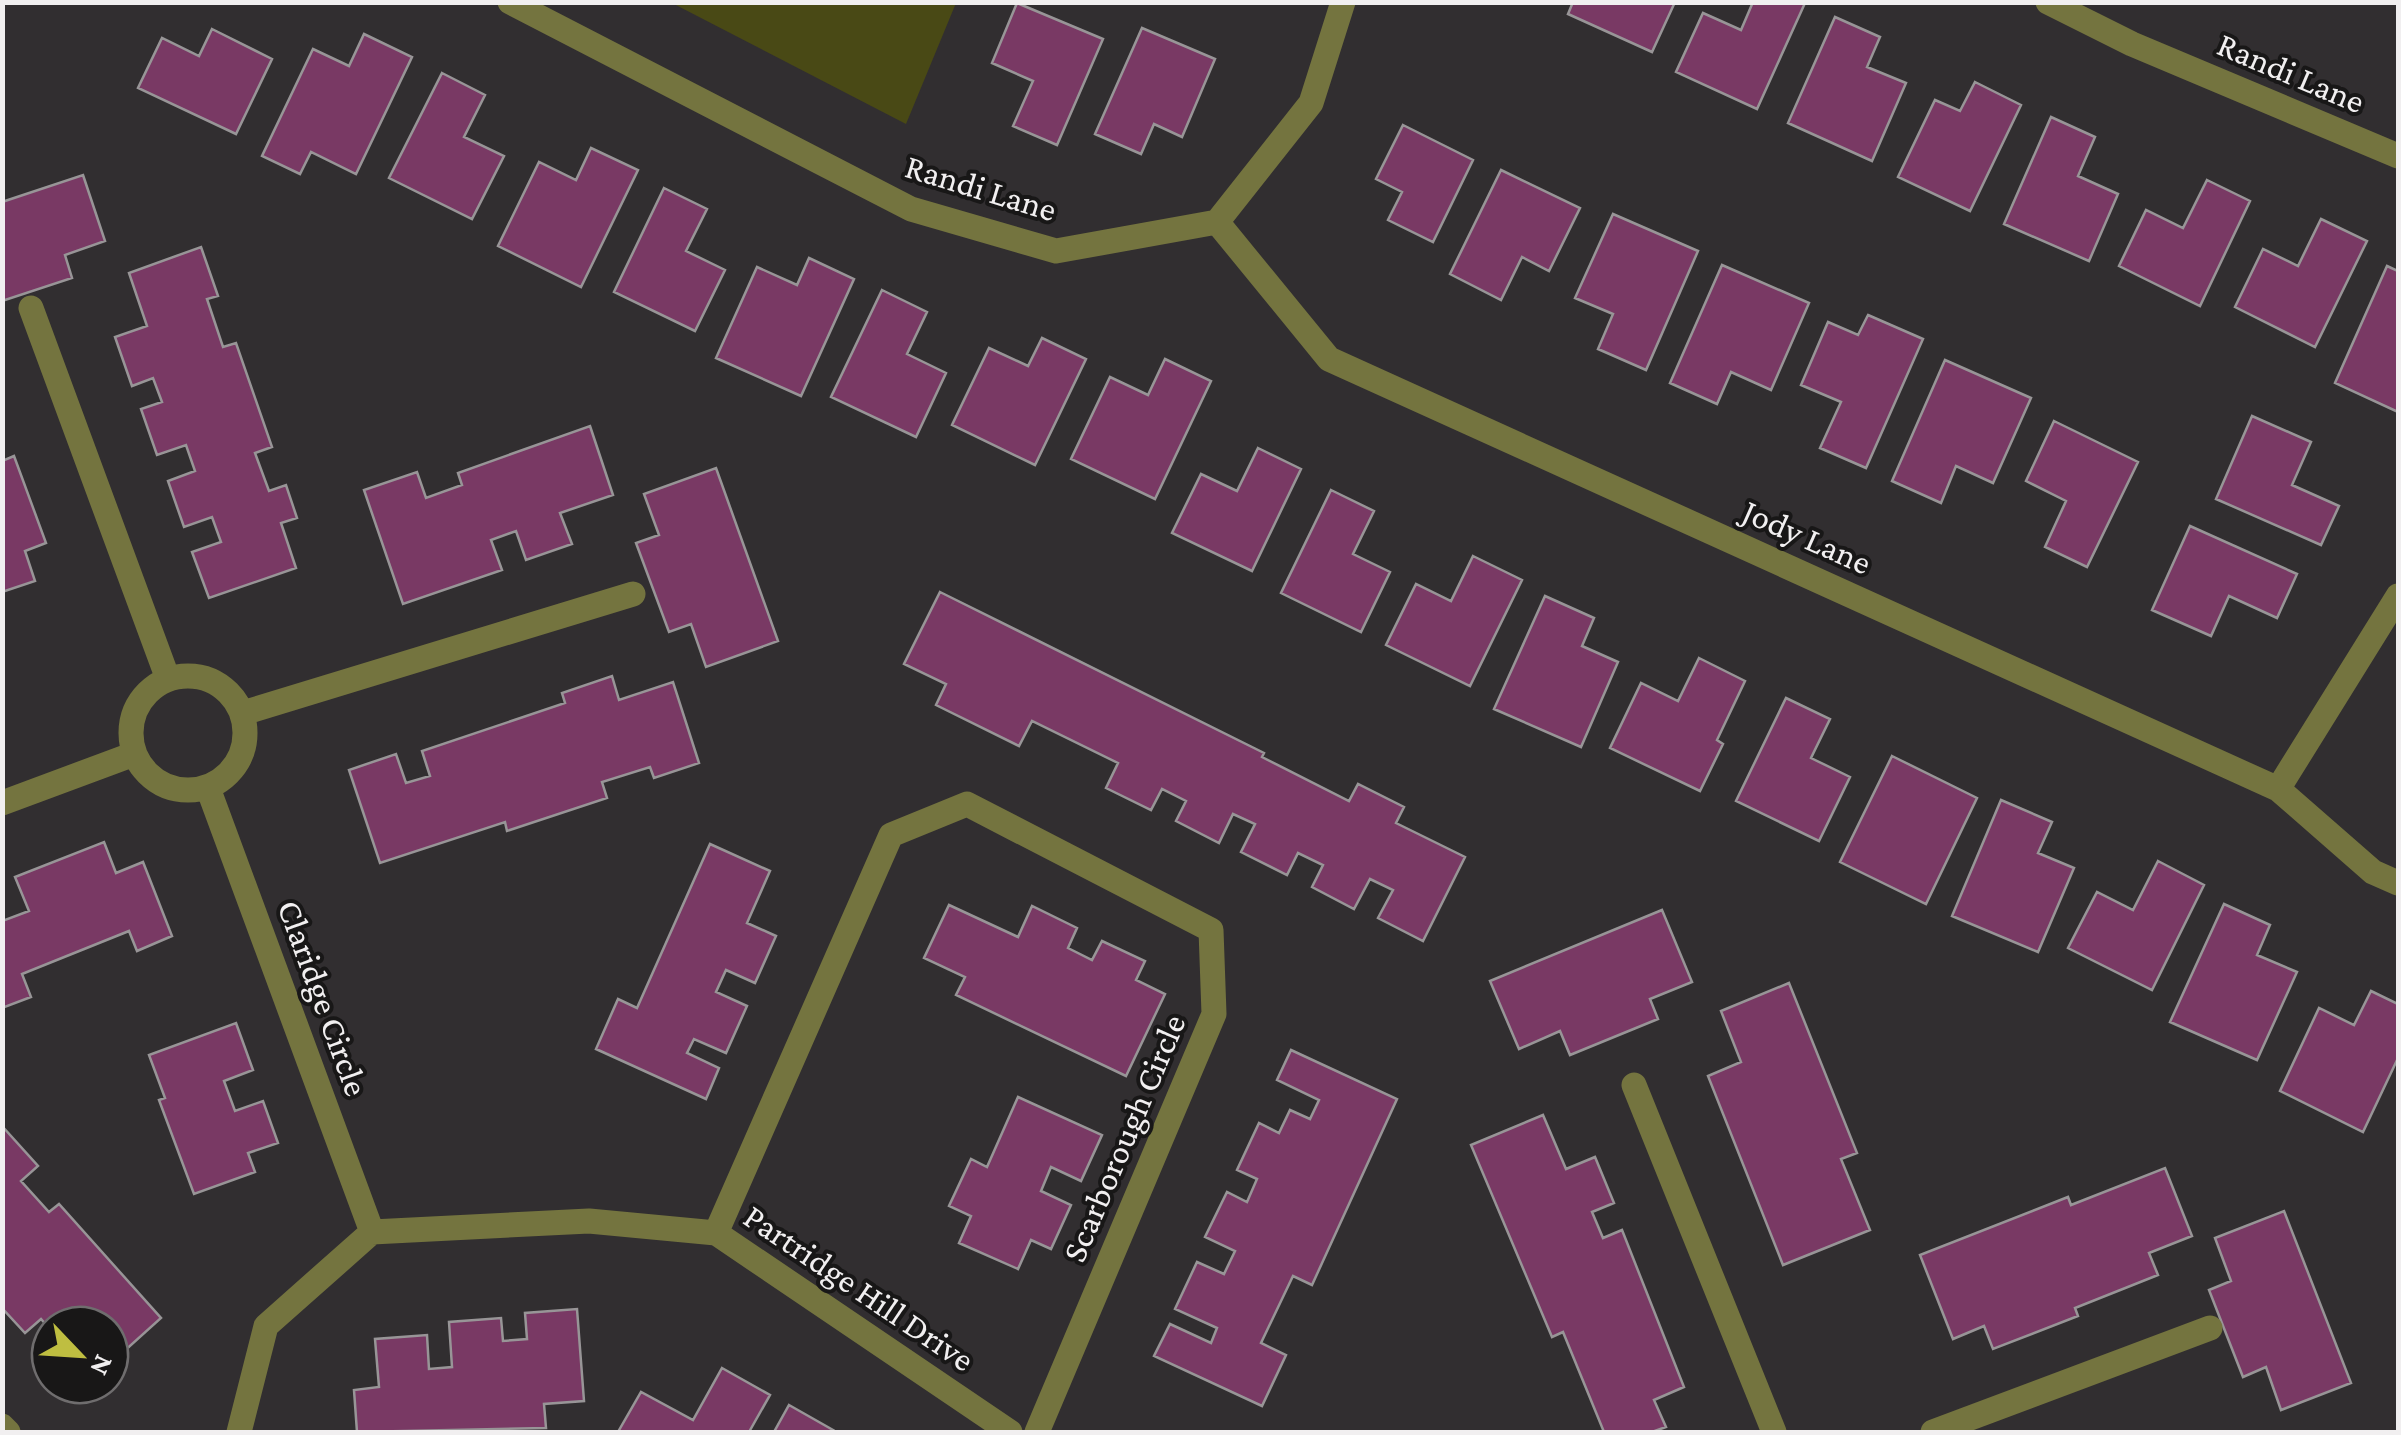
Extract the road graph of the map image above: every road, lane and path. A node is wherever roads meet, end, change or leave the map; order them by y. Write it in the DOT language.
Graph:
graph roads {
  1 [pos="510,2"];
  2 [pos="1343,2"];
  3 [pos="2048,2"];
  4 [pos="2398,156"];
  5 [pos="1217,222"];
  6 [pos="31,308"];
  7 [pos="633,594"];
  8 [pos="2398,596"];
  9 [pos="168,679"];
  10 [pos="243,714"];
  11 [pos="134,754"];
  12 [pos="208,788"];
  13 [pos="2278,789"];
  14 [pos="2,804"];
  15 [pos="2398,883"];
  16 [pos="1634,1085"];
  17 [pos="372,1232"];
  18 [pos="716,1233"];
  19 [pos="2210,1328"];
  20 [pos="2,1426"];
  21 [pos="8,1432"];
  22 [pos="239,1432"];
  23 [pos="1010,1432"];
  24 [pos="1037,1432"];
  25 [pos="1774,1432"];
  26 [pos="1933,1432"];
  1 -- 5 [label="street, Randi Lane"];
  2 -- 5 [label="street"];
  3 -- 4 [label="street, Randi Lane"];
  5 -- 13 [label="street, Jody Lane"];
  6 -- 9 [label="street"];
  7 -- 10 [label="street"];
  8 -- 13 [label="street"];
  9 -- 10 [label="street"];
  9 -- 11 [label="street"];
  10 -- 12 [label="street"];
  11 -- 12 [label="street"];
  11 -- 14 [label="street"];
  12 -- 17 [label="street, Claridge Circle"];
  13 -- 15 [label="street, Jody Lane"];
  16 -- 25 [label="street"];
  17 -- 18 [label="street, Partridge Hill Drive"];
  17 -- 22 [label="street"];
  18 -- 23 [label="street, Partridge Hill Drive"];
  18 -- 24 [label="street, Scarborough Circle"];
  19 -- 26 [label="street"];
  20 -- 21 [label="street"];
}
